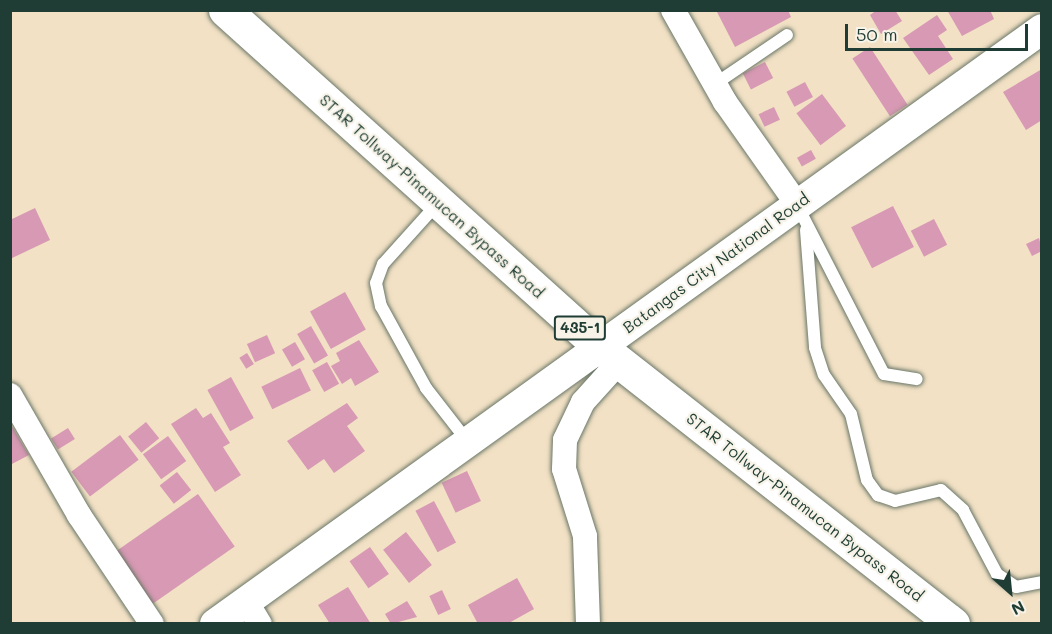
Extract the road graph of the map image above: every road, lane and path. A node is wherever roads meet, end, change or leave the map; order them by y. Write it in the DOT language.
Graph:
graph roads {
  1 [pos="225,10"];
  2 [pos="673,10"];
  3 [pos="1041,29"];
  4 [pos="787,35"];
  5 [pos="715,84"];
  6 [pos="438,202"];
  7 [pos="802,217"];
  8 [pos="609,354"];
  9 [pos="917,379"];
  10 [pos="10,395"];
  11 [pos="468,442"];
  12 [pos="1041,582"];
  13 [pos="253,612"];
  14 [pos="152,624"];
  15 [pos="215,624"];
  16 [pos="588,624"];
  17 [pos="953,624"];
  1 -- 6 [label="main road, STAR Tollway-Pinamucan Bypass Road / 435-1"];
  2 -- 5 [label="street"];
  3 -- 7 [label="street, Batangas City National Road"];
  4 -- 5 [label="lane"];
  5 -- 7 [label="street"];
  6 -- 8 [label="main road, STAR Tollway-Pinamucan Bypass Road / 435-1"];
  6 -- 11 [label="lane"];
  7 -- 8 [label="street, Batangas City National Road"];
  7 -- 9 [label="lane"];
  7 -- 12 [label="lane"];
  8 -- 11 [label="street, Batangas City National Road"];
  8 -- 16 [label="street"];
  8 -- 17 [label="main road, STAR Tollway-Pinamucan Bypass Road / 435-1"];
  10 -- 14 [label="street"];
  11 -- 13 [label="street, Batangas City National Road"];
  13 -- 15 [label="street, Batangas City National Road"];
}
